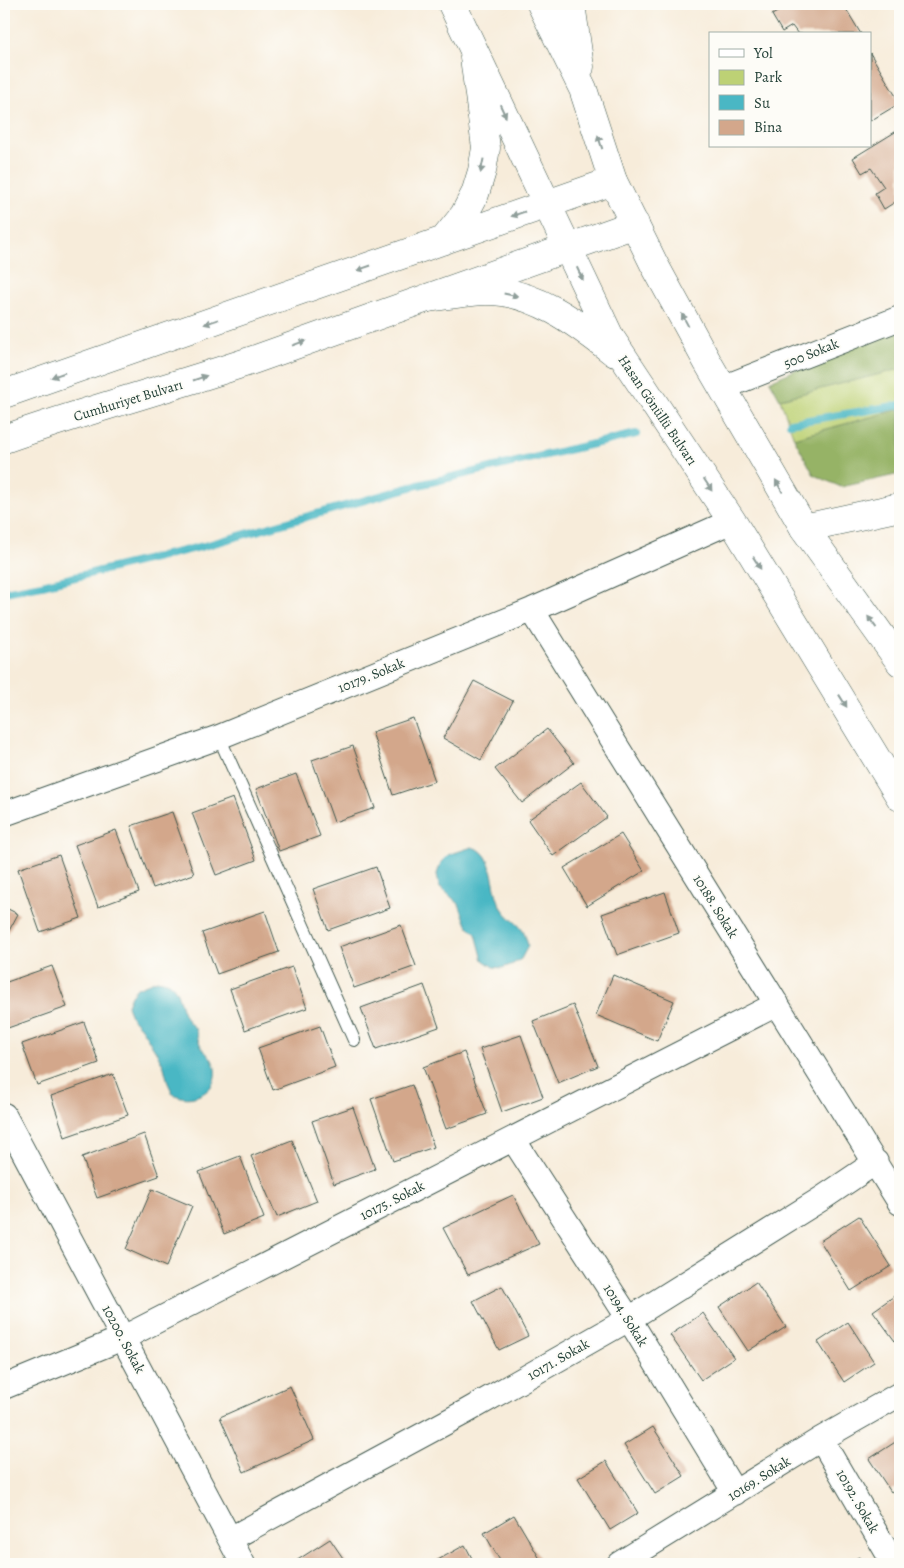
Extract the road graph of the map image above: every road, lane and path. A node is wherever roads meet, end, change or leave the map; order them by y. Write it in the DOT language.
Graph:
graph roads {
  1 [pos="452,4"];
  2 [pos="540,4"];
  3 [pos="571,4"];
  4 [pos="473,48"];
  5 [pos="583,89"];
  6 [pos="613,181"];
  7 [pos="547,204"];
  8 [pos="635,224"];
  9 [pos="443,241"];
  10 [pos="568,248"];
  11 [pos="428,298"];
  12 [pos="900,318"];
  13 [pos="627,363"];
  14 [pos="722,388"];
  15 [pos="4,394"];
  16 [pos="4,440"];
  17 [pos="900,507"];
  18 [pos="732,521"];
  19 [pos="804,528"];
  20 [pos="532,610"];
  21 [pos="900,662"];
  22 [pos="219,737"];
  23 [pos="900,797"];
  24 [pos="4,814"];
  25 [pos="777,1004"];
  26 [pos="354,1040"];
  27 [pos="4,1115"];
  28 [pos="513,1139"];
  29 [pos="876,1162"];
  30 [pos="900,1202"];
  31 [pos="629,1319"];
  32 [pos="123,1338"];
  33 [pos="4,1387"];
  34 [pos="900,1394"];
  35 [pos="821,1439"];
  36 [pos="735,1493"];
  37 [pos="230,1539"];
  38 [pos="243,1564"];
  39 [pos="619,1564"];
  40 [pos="894,1564"];
  1 -- 4 [label="main road, Hasan Gönüllü Bulvarı"];
  2 -- 5 [label="main road"];
  3 -- 5 [label="main road"];
  4 -- 7 [label="main road, Hasan Gönüllü Bulvarı, one-way"];
  4 -- 9 [label="main road, one-way"];
  6 -- 5 [label="main road, one-way"];
  6 -- 7 [label="main road"];
  6 -- 8 [label="main road"];
  7 -- 9 [label="main road, one-way"];
  7 -- 10 [label="main road, Hasan Gönüllü Bulvarı"];
  8 -- 10 [label="main road"];
  14 -- 8 [label="main road, one-way"];
  9 -- 15 [label="main road, one-way"];
  10 -- 11 [label="main road"];
  10 -- 13 [label="main road, Hasan Gönüllü Bulvarı, one-way"];
  11 -- 13 [label="main road, one-way"];
  16 -- 11 [label="main road, Cumhuriyet Bulvarı, one-way"];
  12 -- 14 [label="street, 500 Sokak"];
  13 -- 18 [label="main road, Hasan Gönüllü Bulvarı, one-way"];
  19 -- 14 [label="main road, one-way"];
  17 -- 19 [label="main road"];
  18 -- 20 [label="street, 10179. Sokak"];
  18 -- 23 [label="main road, Hasan Gönüllü Bulvarı, one-way"];
  21 -- 19 [label="main road, one-way"];
  20 -- 22 [label="street, 10179. Sokak"];
  20 -- 25 [label="street, 10188. Sokak"];
  22 -- 24 [label="street, 10179. Sokak"];
  22 -- 26 [label="lane"];
  25 -- 28 [label="street, 10175. Sokak"];
  25 -- 29 [label="street, 10188. Sokak"];
  27 -- 32 [label="street, 10200. Sokak"];
  28 -- 31 [label="street, 10194. Sokak"];
  28 -- 32 [label="street, 10175. Sokak"];
  29 -- 30 [label="street, 10188. Sokak"];
  29 -- 31 [label="street, 10171. Sokak"];
  31 -- 36 [label="street, 10194. Sokak"];
  31 -- 37 [label="street, 10171. Sokak"];
  32 -- 33 [label="street, 10175. Sokak"];
  32 -- 37 [label="street, 10200. Sokak"];
  34 -- 35 [label="street, 10169. Sokak"];
  35 -- 36 [label="street, 10169. Sokak"];
  35 -- 40 [label="street, 10192. Sokak"];
  36 -- 39 [label="street, 10169. Sokak"];
  37 -- 38 [label="street, 10200. Sokak"];
}
